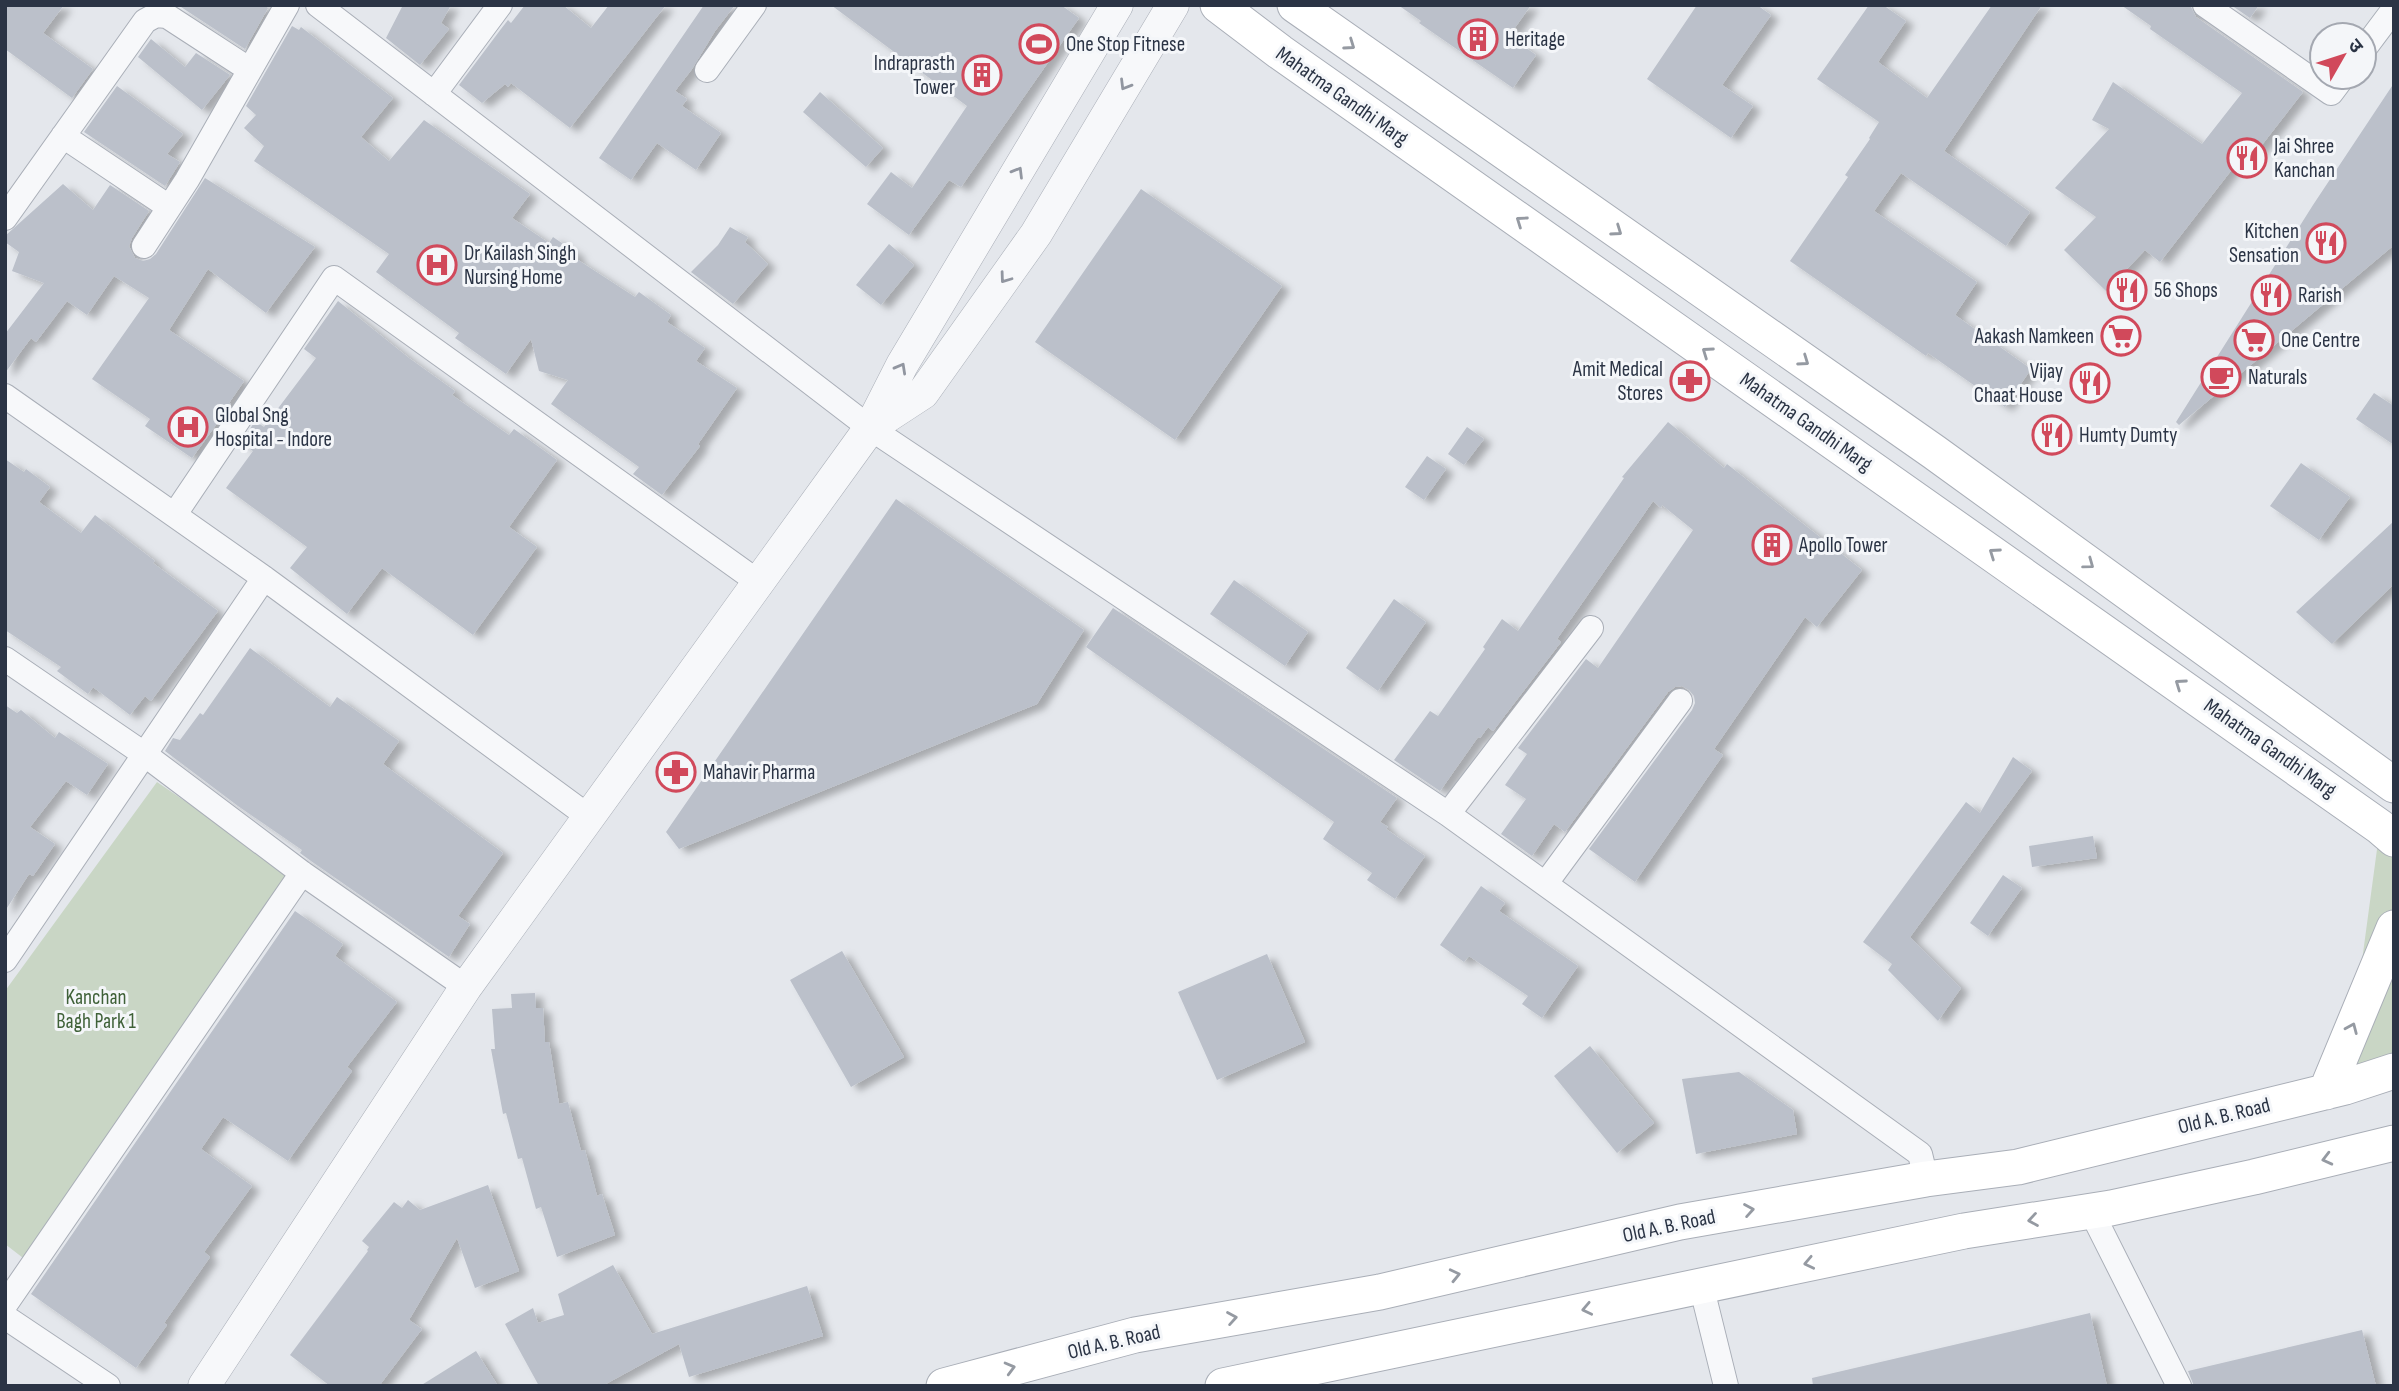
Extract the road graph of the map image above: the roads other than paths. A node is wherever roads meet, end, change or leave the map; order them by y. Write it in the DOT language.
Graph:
graph roads {
  1 [pos="287,5"];
  2 [pos="318,5"];
  3 [pos="500,5"];
  4 [pos="754,5"];
  5 [pos="1117,5"];
  6 [pos="1172,5"];
  7 [pos="1218,5"];
  8 [pos="1295,5"];
  9 [pos="2205,5"];
  10 [pos="2394,9"];
  11 [pos="2378,30"];
  12 [pos="250,70"];
  13 [pos="707,70"];
  14 [pos="2308,77"];
  15 [pos="434,94"];
  16 [pos="64,136"];
  17 [pos="169,206"];
  18 [pos="5,218"];
  19 [pos="144,246"];
  20 [pos="5,396"];
  21 [pos="870,428"];
  22 [pos="174,514"];
  23 [pos="264,578"];
  24 [pos="758,582"];
  25 [pos="1591,628"];
  26 [pos="5,659"];
  27 [pos="1680,701"];
  28 [pos="144,754"];
  29 [pos="2394,785"];
  30 [pos="1448,814"];
  31 [pos="589,817"];
  32 [pos="2394,839"];
  33 [pos="302,873"];
  34 [pos="1546,883"];
  35 [pos="2394,928"];
  36 [pos="5,960"];
  37 [pos="466,987"];
  38 [pos="2394,1071"];
  39 [pos="2326,1091"];
  40 [pos="2394,1143"];
  41 [pos="1926,1180"];
  42 [pos="2091,1211"];
  43 [pos="1701,1285"];
  44 [pos="5,1305"];
  45 [pos="5,1317"];
  46 [pos="108,1386"];
  47 [pos="204,1386"];
  48 [pos="944,1386"];
  49 [pos="1223,1386"];
  50 [pos="1726,1386"];
  51 [pos="2179,1386"];
  1 -- 12 [label="street"];
  2 -- 15 [label="street"];
  3 -- 15 [label="street"];
  4 -- 13 [label="street"];
  21 -- 5 [label="street, one-way"];
  6 -- 21 [label="street, one-way"];
  32 -- 7 [label="main road, Mahatma Gandhi Marg, one-way"];
  8 -- 29 [label="main road, Mahatma Gandhi Marg, one-way"];
  9 -- 14 [label="street"];
  10 -- 11 [label="street"];
  12 -- 16 [label="street"];
  12 -- 17 [label="street"];
  15 -- 21 [label="street"];
  16 -- 17 [label="street"];
  16 -- 18 [label="street"];
  17 -- 19 [label="street"];
  20 -- 22 [label="street"];
  21 -- 24 [label="street"];
  21 -- 30 [label="street"];
  22 -- 23 [label="street"];
  22 -- 24 [label="street"];
  23 -- 28 [label="street"];
  23 -- 31 [label="street"];
  24 -- 31 [label="street"];
  25 -- 30 [label="street"];
  26 -- 28 [label="street"];
  27 -- 34 [label="street"];
  28 -- 33 [label="street"];
  28 -- 36 [label="street"];
  30 -- 34 [label="street"];
  31 -- 37 [label="street"];
  33 -- 37 [label="street"];
  33 -- 44 [label="street"];
  34 -- 41 [label="street"];
  39 -- 35 [label="main road, one-way"];
  37 -- 47 [label="street"];
  38 -- 39 [label="main road, Old A. B. Road"];
  39 -- 41 [label="main road, Old A. B. Road"];
  40 -- 42 [label="main road, one-way"];
  48 -- 41 [label="main road, Old A. B. Road, one-way"];
  42 -- 43 [label="main road, one-way"];
  42 -- 51 [label="street"];
  43 -- 49 [label="main road, one-way"];
  43 -- 50 [label="street"];
  45 -- 46 [label="street"];
}
